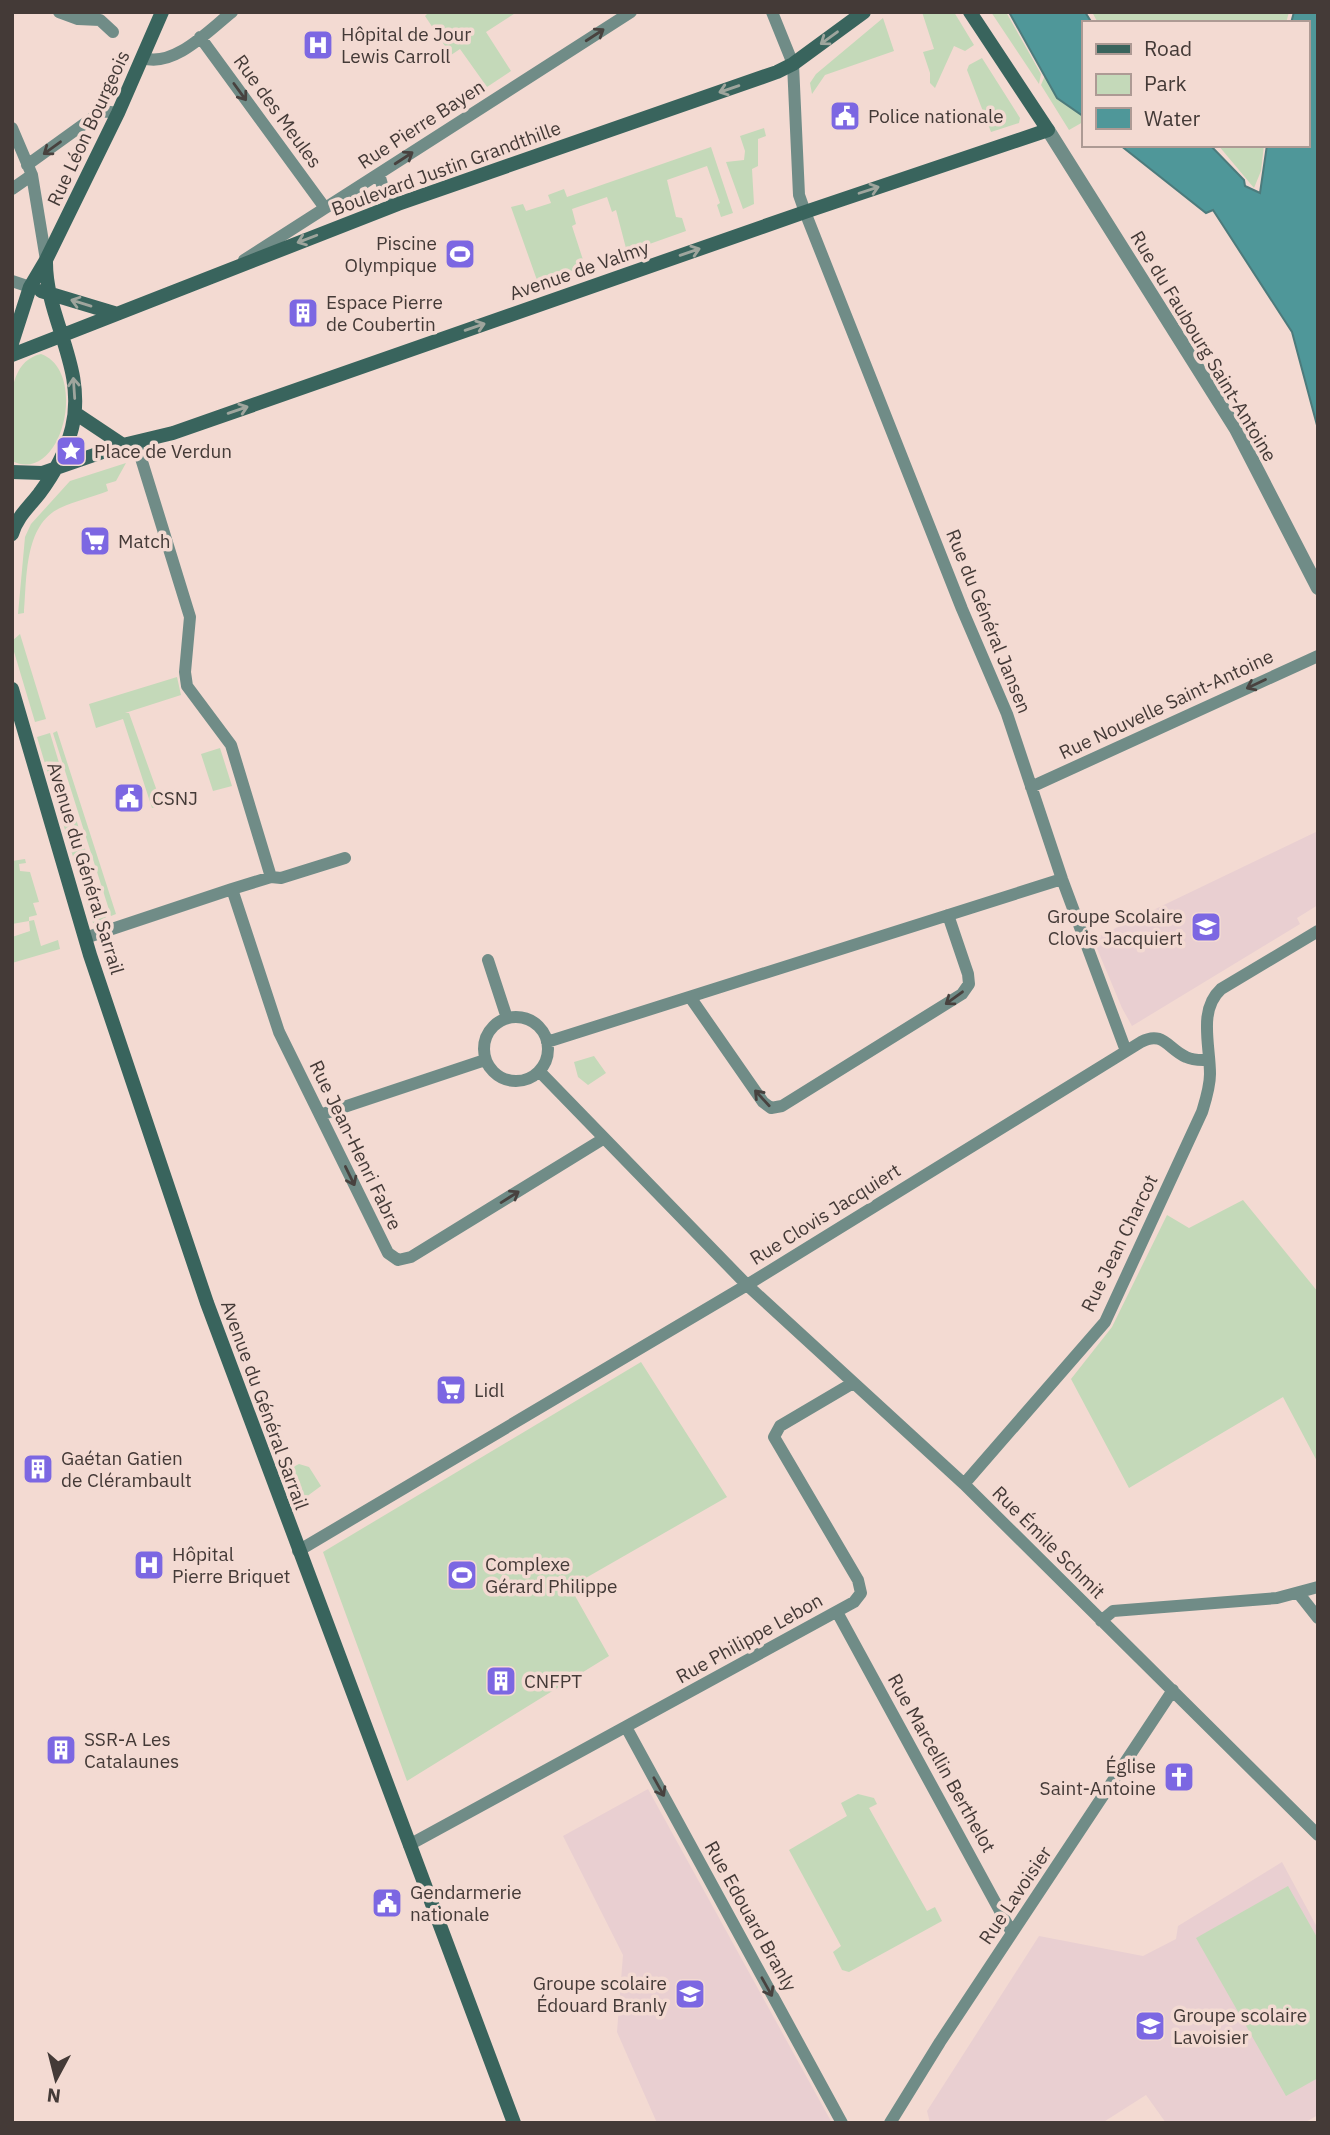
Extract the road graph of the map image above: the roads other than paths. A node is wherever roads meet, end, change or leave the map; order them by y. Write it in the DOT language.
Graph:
graph roads {
  1 [pos="59,12"];
  2 [pos="162,12"];
  3 [pos="232,12"];
  4 [pos="631,12"];
  5 [pos="772,12"];
  6 [pos="864,12"];
  7 [pos="970,12"];
  8 [pos="101,16"];
  9 [pos="113,32"];
  10 [pos="200,37"];
  11 [pos="143,58"];
  12 [pos="793,64"];
  13 [pos="118,113"];
  14 [pos="12,128"];
  15 [pos="1048,130"];
  16 [pos="29,170"];
  17 [pos="379,174"];
  18 [pos="12,188"];
  19 [pos="398,204"];
  20 [pos="326,208"];
  21 [pos="805,212"];
  22 [pos="46,260"];
  23 [pos="232,268"];
  24 [pos="12,281"];
  25 [pos="30,286"];
  26 [pos="48,293"];
  27 [pos="114,313"];
  28 [pos="70,330"];
  29 [pos="42,341"];
  30 [pos="12,343"];
  31 [pos="69,351"];
  32 [pos="12,355"];
  33 [pos="75,413"];
  34 [pos="130,444"];
  35 [pos="54,470"];
  36 [pos="12,472"];
  37 [pos="12,534"];
  38 [pos="1318,588"];
  39 [pos="1318,656"];
  40 [pos="12,689"];
  41 [pos="1031,787"];
  42 [pos="345,858"];
  43 [pos="271,877"];
  44 [pos="1062,879"];
  45 [pos="232,889"];
  46 [pos="948,915"];
  47 [pos="1318,931"];
  48 [pos="85,937"];
  49 [pos="488,960"];
  50 [pos="690,997"];
  51 [pos="507,1018"];
  52 [pos="547,1042"];
  53 [pos="1126,1051"];
  54 [pos="485,1060"];
  55 [pos="1209,1060"];
  56 [pos="539,1071"];
  57 [pos="320,1115"];
  58 [pos="603,1139"];
  59 [pos="747,1285"];
  60 [pos="853,1383"];
  61 [pos="964,1484"];
  62 [pos="298,1551"];
  63 [pos="1318,1587"];
  64 [pos="1299,1594"];
  65 [pos="837,1612"];
  66 [pos="1318,1618"];
  67 [pos="1101,1621"];
  68 [pos="1173,1690"];
  69 [pos="626,1727"];
  70 [pos="1318,1835"];
  71 [pos="409,1845"];
  72 [pos="1012,1933"];
  73 [pos="514,2123"];
  74 [pos="842,2123"];
  75 [pos="890,2123"];
  1 -- 8 [label="street"];
  2 -- 11 [label="main road, Rue Léon Bourgeois"];
  3 -- 10 [label="street"];
  17 -- 4 [label="street, Rue Pierre Bayen, one-way"];
  5 -- 12 [label="street, Rue du Général Jansen"];
  6 -- 12 [label="main road, Boulevard Justin Grandthille, one-way"];
  7 -- 15 [label="main road"];
  8 -- 9 [label="street"];
  10 -- 11 [label="street"];
  10 -- 20 [label="street, Rue des Meules, one-way"];
  11 -- 13 [label="main road, Rue Léon Bourgeois"];
  12 -- 19 [label="main road, Boulevard Justin Grandthille, one-way"];
  12 -- 21 [label="street, Rue du Général Jansen"];
  13 -- 16 [label="street, one-way"];
  13 -- 22 [label="main road, Rue Léon Bourgeois"];
  14 -- 16 [label="street"];
  21 -- 15 [label="main road, Avenue de Valmy, one-way"];
  15 -- 38 [label="street, Rue du Faubourg Saint-Antoine"];
  16 -- 18 [label="street"];
  16 -- 22 [label="street"];
  17 -- 19 [label="street"];
  17 -- 20 [label="street, Rue Pierre Bayen"];
  19 -- 23 [label="main road, Boulevard Justin Grandthille, one-way"];
  20 -- 23 [label="street, Rue Pierre Bayen"];
  34 -- 21 [label="main road, Avenue de Valmy, one-way"];
  21 -- 41 [label="street, Rue du Général Jansen"];
  22 -- 25 [label="main road, Rue Léon Bourgeois"];
  22 -- 26 [label="main road, Rue Léon Bourgeois"];
  23 -- 27 [label="main road, Boulevard Justin Grandthille"];
  24 -- 25 [label="street"];
  25 -- 26 [label="main road"];
  25 -- 30 [label="main road"];
  27 -- 26 [label="main road, one-way"];
  26 -- 28 [label="main road"];
  27 -- 28 [label="main road, Boulevard Justin Grandthille"];
  28 -- 29 [label="main road"];
  28 -- 31 [label="main road"];
  29 -- 31 [label="main road"];
  29 -- 32 [label="main road"];
  33 -- 31 [label="main road, one-way"];
  33 -- 34 [label="main road"];
  33 -- 35 [label="main road"];
  34 -- 35 [label="main road, Avenue de Valmy"];
  34 -- 43 [label="street"];
  35 -- 36 [label="main road"];
  35 -- 37 [label="main road"];
  39 -- 41 [label="street, Rue Nouvelle Saint-Antoine, one-way"];
  40 -- 48 [label="main road, Avenue du Général Sarrail"];
  41 -- 44 [label="street, Rue du Général Jansen"];
  42 -- 43 [label="street"];
  43 -- 45 [label="street"];
  44 -- 46 [label="street"];
  44 -- 53 [label="street, Rue du Général Jansen"];
  45 -- 48 [label="street"];
  45 -- 57 [label="street, Rue Jean-Henri Fabre"];
  46 -- 50 [label="street"];
  46 -- 50 [label="street, one-way"];
  47 -- 55 [label="street"];
  48 -- 62 [label="main road, Avenue du Général Sarrail"];
  49 -- 51 [label="street"];
  50 -- 52 [label="street"];
  51 -- 52 [label="street"];
  51 -- 54 [label="street"];
  52 -- 56 [label="street"];
  53 -- 55 [label="street, Rue Clovis Jacquiert"];
  53 -- 59 [label="street, Rue Clovis Jacquiert"];
  54 -- 56 [label="street"];
  54 -- 57 [label="street"];
  55 -- 61 [label="street, Rue Jean Charcot"];
  56 -- 58 [label="street"];
  57 -- 58 [label="street, Rue Jean-Henri Fabre, one-way"];
  58 -- 59 [label="street"];
  59 -- 60 [label="street, Rue Émile Schmit"];
  59 -- 62 [label="street, Rue Clovis Jacquiert"];
  60 -- 61 [label="street, Rue Émile Schmit"];
  60 -- 65 [label="street, Rue Philippe Lebon"];
  61 -- 67 [label="street, Rue Émile Schmit"];
  62 -- 71 [label="main road, Avenue du Général Sarrail"];
  63 -- 64 [label="street"];
  64 -- 66 [label="street"];
  64 -- 67 [label="street"];
  65 -- 69 [label="street, Rue Philippe Lebon"];
  65 -- 72 [label="street, Rue Marcellin Berthelot"];
  67 -- 68 [label="street, Rue Émile Schmit"];
  68 -- 70 [label="street, Rue Émile Schmit"];
  68 -- 72 [label="street, Rue Lavoisier"];
  69 -- 71 [label="street, Rue Philippe Lebon"];
  69 -- 74 [label="street, Rue Edouard Branly, one-way"];
  71 -- 73 [label="main road, Avenue du Général Sarrail"];
  72 -- 75 [label="street, Rue Lavoisier"];
}
